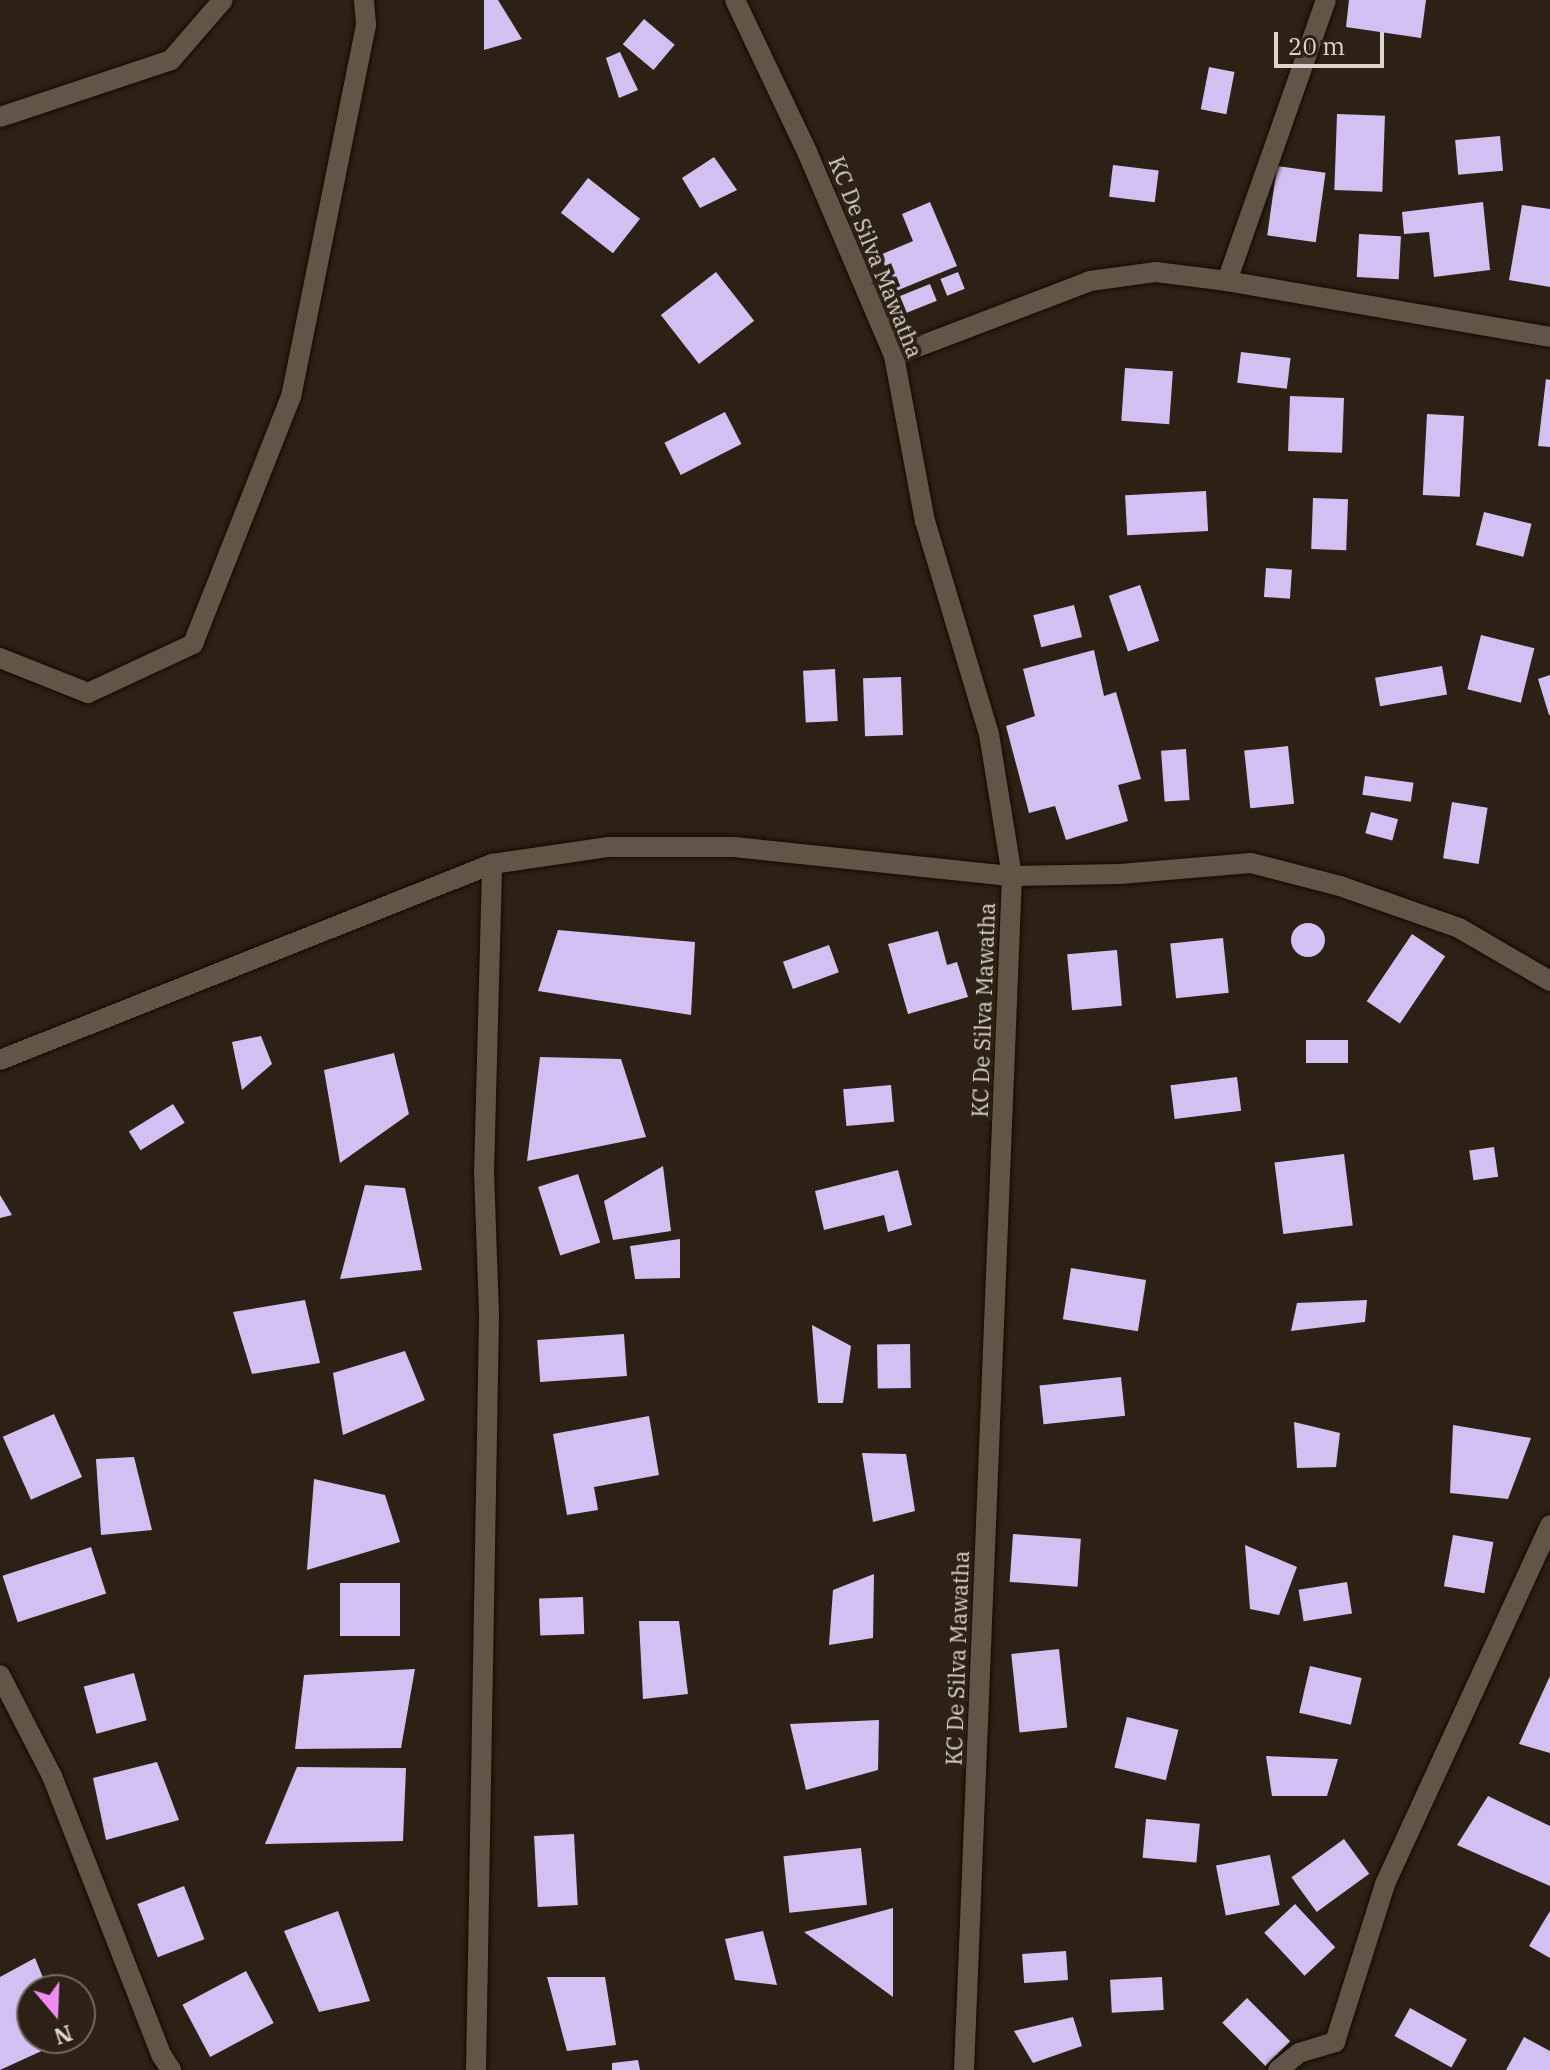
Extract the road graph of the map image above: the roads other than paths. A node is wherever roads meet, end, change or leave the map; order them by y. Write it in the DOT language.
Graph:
graph roads {
  1 [pos="223,0"];
  2 [pos="364,0"];
  3 [pos="735,0"];
  4 [pos="1326,0"];
  5 [pos="0,117"];
  6 [pos="1227,281"];
  7 [pos="1550,337"];
  8 [pos="894,356"];
  9 [pos="0,658"];
  10 [pos="492,864"];
  11 [pos="1012,876"];
  12 [pos="1550,981"];
  13 [pos="0,1060"];
  14 [pos="1550,1525"];
  15 [pos="0,1675"];
  16 [pos="171,2070"];
  17 [pos="476,2070"];
  18 [pos="964,2070"];
  19 [pos="1278,2070"];
  1 -- 5 [label="street"];
  2 -- 9 [label="street"];
  3 -- 8 [label="street, KC De Silva Mawatha"];
  4 -- 6 [label="street"];
  6 -- 7 [label="street"];
  6 -- 8 [label="street"];
  8 -- 11 [label="street, KC De Silva Mawatha"];
  10 -- 11 [label="street"];
  10 -- 13 [label="street"];
  10 -- 17 [label="street"];
  11 -- 12 [label="street"];
  11 -- 18 [label="street, KC De Silva Mawatha"];
  14 -- 19 [label="street"];
  15 -- 16 [label="street"];
}
